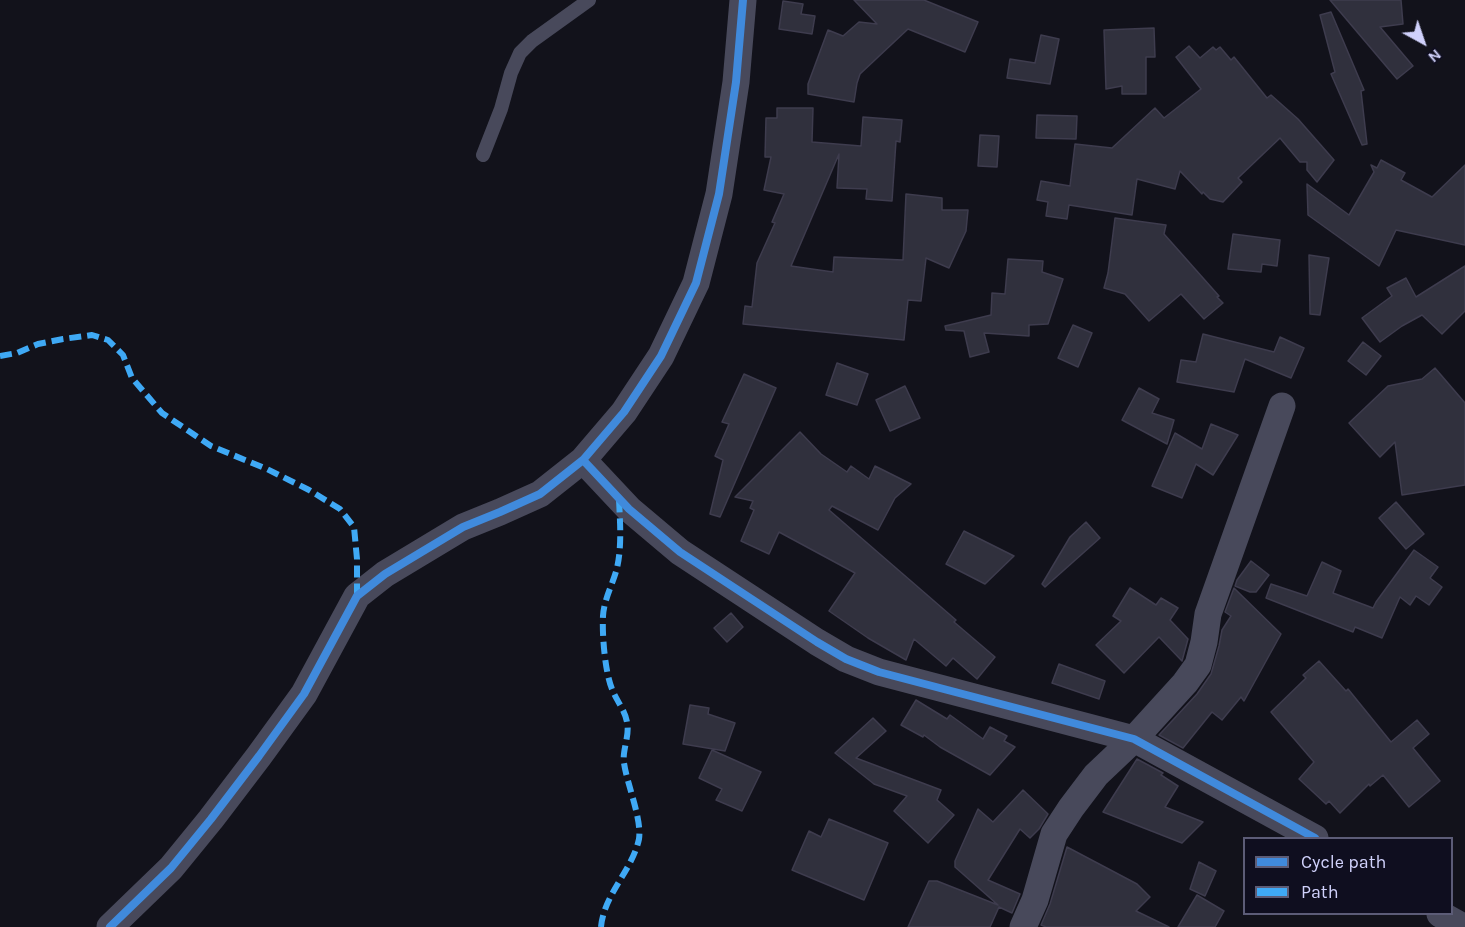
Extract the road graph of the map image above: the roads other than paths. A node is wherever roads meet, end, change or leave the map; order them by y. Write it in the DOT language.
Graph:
graph roads {
  1 [pos="590,0"];
  2 [pos="743,0"];
  3 [pos="483,155"];
  4 [pos="1282,406"];
  5 [pos="583,460"];
  6 [pos="1134,740"];
  7 [pos="1313,837"];
  8 [pos="1442,915"];
  9 [pos="110,927"];
  10 [pos="1023,927"];
  11 [pos="1462,927"];
  1 -- 3 [label="lane"];
  2 -- 5 [label="street"];
  4 -- 6 [label="street"];
  5 -- 6 [label="street"];
  5 -- 9 [label="street"];
  6 -- 7 [label="street"];
  6 -- 10 [label="street"];
  8 -- 11 [label="street"];
}
